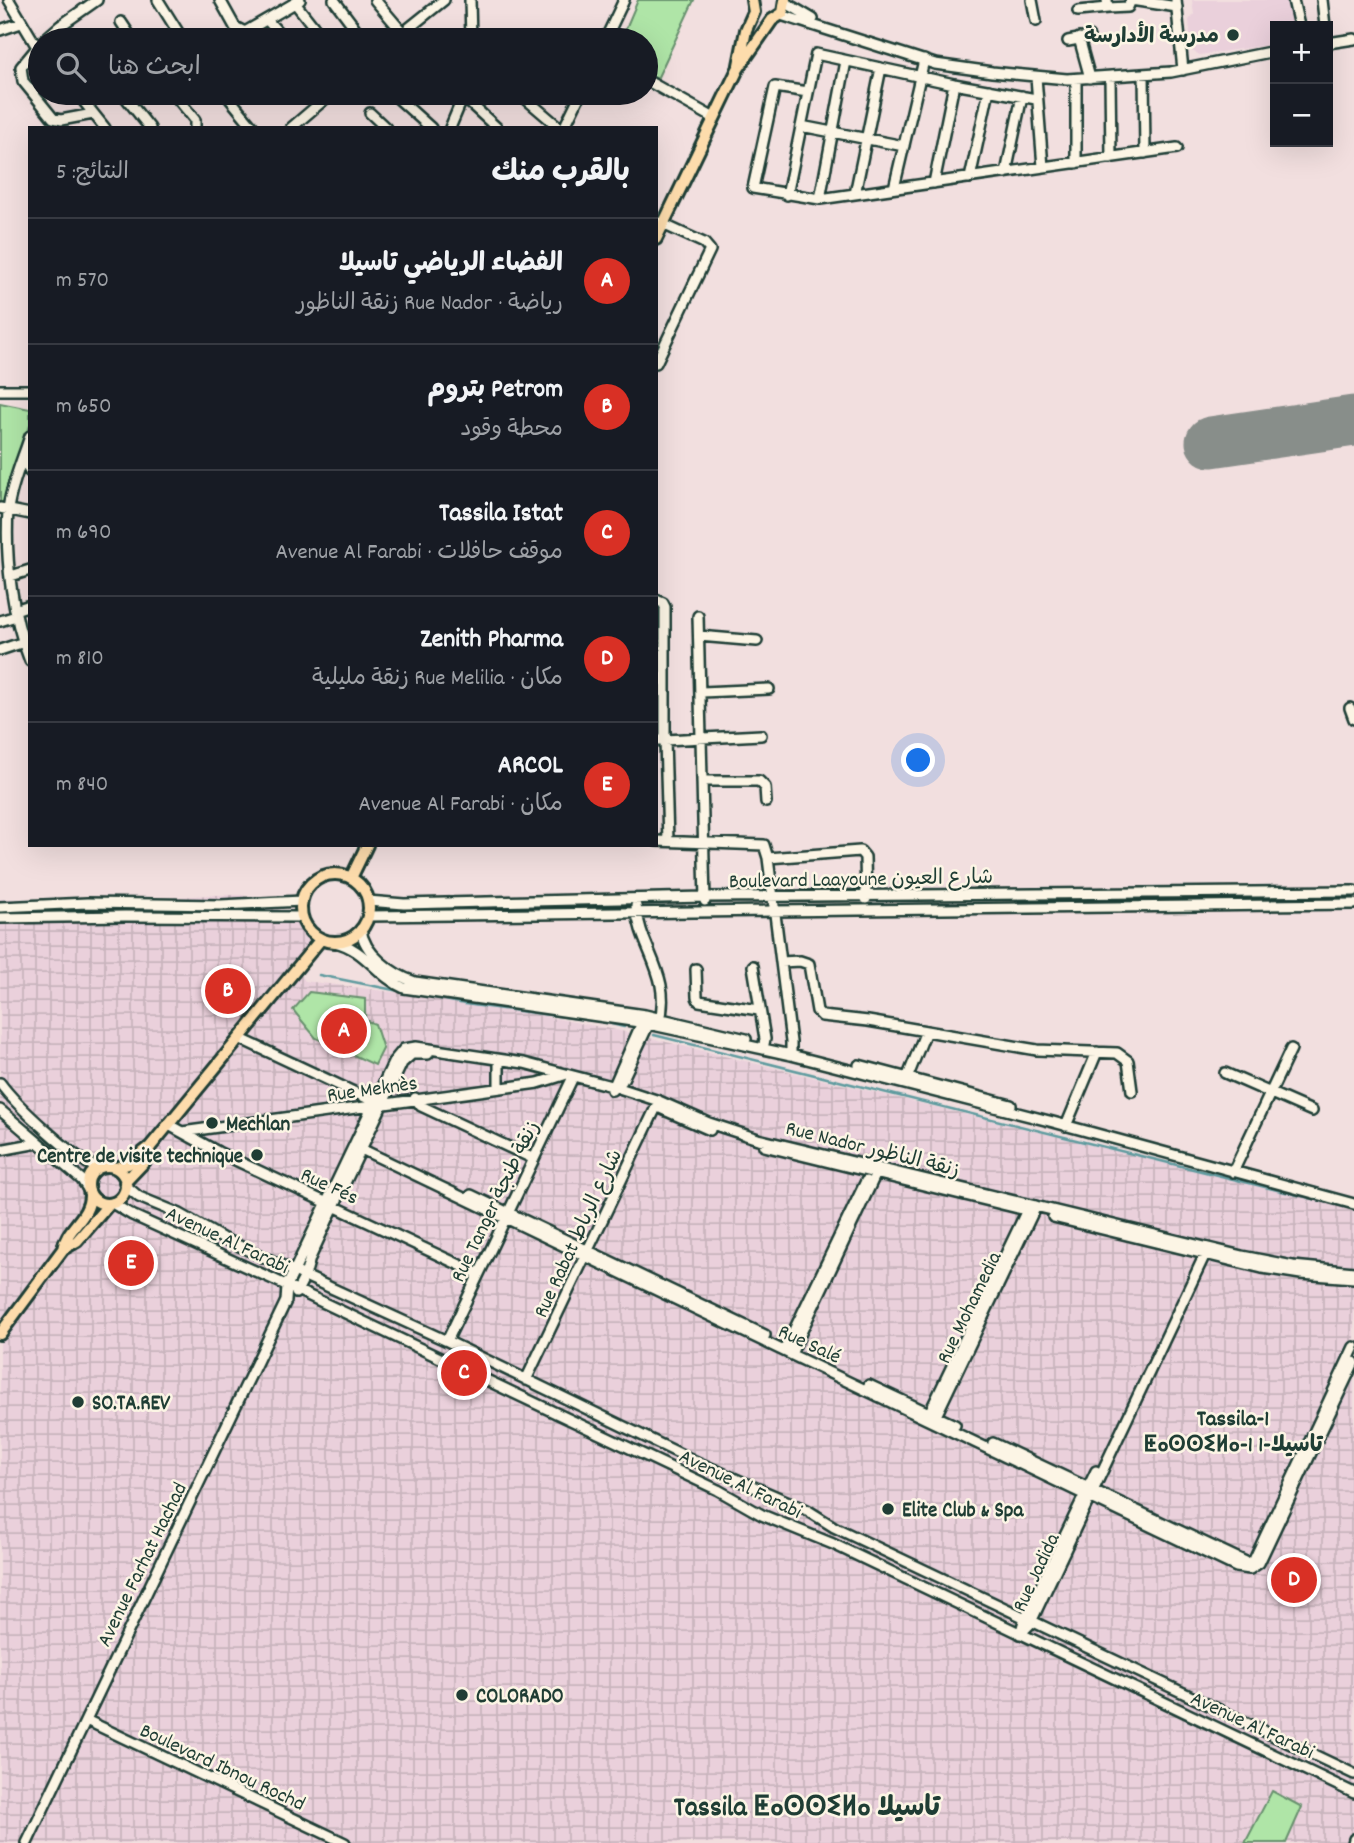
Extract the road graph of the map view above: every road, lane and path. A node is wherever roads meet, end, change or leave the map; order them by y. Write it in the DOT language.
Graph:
graph roads {
  1 [pos="9,0"];
  2 [pos="97,0"];
  3 [pos="158,0"];
  4 [pos="220,0"];
  5 [pos="334,0"];
  6 [pos="375,0"];
  7 [pos="444,0"];
  8 [pos="470,0"];
  9 [pos="624,0"];
  10 [pos="1032,0"];
  11 [pos="1293,0"];
  12 [pos="1322,0"];
  13 [pos="298,1"];
  14 [pos="786,2"];
  15 [pos="1131,2"];
  16 [pos="1177,3"];
  17 [pos="752,4"];
  18 [pos="1108,4"];
  19 [pos="1078,10"];
  20 [pos="777,18"];
  21 [pos="267,20"];
  22 [pos="1035,21"];
  23 [pos="1298,21"];
  24 [pos="1324,21"];
  25 [pos="121,22"];
  26 [pos="21,23"];
  27 [pos="58,28"];
  28 [pos="125,28"];
  29 [pos="175,28"];
  30 [pos="236,28"];
  31 [pos="254,28"];
  32 [pos="274,28"];
  33 [pos="316,28"];
  34 [pos="355,28"];
  35 [pos="398,28"];
  36 [pos="415,28"];
  37 [pos="471,28"];
  38 [pos="611,28"];
  39 [pos="826,28"];
  40 [pos="0,30"];
  41 [pos="28,30"];
  42 [pos="1354,39"];
  43 [pos="1069,41"];
  44 [pos="1333,42"];
  45 [pos="1270,52"];
  46 [pos="28,58"];
  47 [pos="923,60"];
  48 [pos="846,61"];
  49 [pos="881,68"];
  50 [pos="738,69"];
  51 [pos="1183,70"];
  52 [pos="1144,74"];
  53 [pos="920,76"];
  54 [pos="1036,77"];
  55 [pos="1110,77"];
  56 [pos="1090,78"];
  57 [pos="1076,79"];
  58 [pos="954,84"];
  59 [pos="658,87"];
  60 [pos="28,88"];
  61 [pos="989,90"];
  62 [pos="808,92"];
  63 [pos="1022,96"];
  64 [pos="1036,99"];
  65 [pos="41,105"];
  66 [pos="86,105"];
  67 [pos="132,105"];
  68 [pos="183,105"];
  69 [pos="235,105"];
  70 [pos="318,105"];
  71 [pos="405,105"];
  72 [pos="458,105"];
  73 [pos="472,105"];
  74 [pos="536,105"];
  75 [pos="574,105"];
  76 [pos="370,113"];
  77 [pos="93,114"];
  78 [pos="714,118"];
  79 [pos="103,126"];
  80 [pos="148,126"];
  81 [pos="195,126"];
  82 [pos="252,126"];
  83 [pos="293,126"];
  84 [pos="384,126"];
  85 [pos="429,126"];
  86 [pos="451,126"];
  87 [pos="495,126"];
  88 [pos="560,126"];
  89 [pos="563,126"];
  90 [pos="801,126"];
  91 [pos="833,132"];
  92 [pos="866,139"];
  93 [pos="904,146"];
  94 [pos="1177,148"];
  95 [pos="1144,153"];
  96 [pos="1111,158"];
  97 [pos="1076,163"];
  98 [pos="1043,167"];
  99 [pos="1006,173"];
  100 [pos="970,178"];
  101 [pos="934,183"];
  102 [pos="894,188"];
  103 [pos="855,194"];
  104 [pos="787,195"];
  105 [pos="820,199"];
  106 [pos="659,223"];
  107 [pos="658,367"];
  108 [pos="0,390"];
  109 [pos="28,390"];
  110 [pos="28,442"];
  111 [pos="23,456"];
  112 [pos="28,467"];
  113 [pos="4,508"];
  114 [pos="28,513"];
  115 [pos="5,558"];
  116 [pos="28,571"];
  117 [pos="11,576"];
  118 [pos="658,601"];
  119 [pos="28,606"];
  120 [pos="16,613"];
  121 [pos="698,616"];
  122 [pos="0,621"];
  123 [pos="660,635"];
  124 [pos="699,636"];
  125 [pos="26,641"];
  126 [pos="757,641"];
  127 [pos="0,650"];
  128 [pos="660,670"];
  129 [pos="769,689"];
  130 [pos="702,692"];
  131 [pos="660,705"];
  132 [pos="1350,708"];
  133 [pos="1354,719"];
  134 [pos="761,735"];
  135 [pos="702,739"];
  136 [pos="660,740"];
  137 [pos="661,765"];
  138 [pos="703,781"];
  139 [pos="766,802"];
  140 [pos="667,814"];
  141 [pos="658,815"];
  142 [pos="658,841"];
  143 [pos="668,841"];
  144 [pos="704,843"];
  145 [pos="366,847"];
  146 [pos="768,858"];
  147 [pos="351,878"];
  148 [pos="1354,891"];
  149 [pos="866,895"];
  150 [pos="705,897"];
  151 [pos="772,897"];
  152 [pos="636,899"];
  153 [pos="302,901"];
  154 [pos="368,901"];
  155 [pos="1354,904"];
  156 [pos="0,907"];
  157 [pos="867,909"];
  158 [pos="775,910"];
  159 [pos="705,911"];
  160 [pos="637,912"];
  161 [pos="368,916"];
  162 [pos="302,917"];
  163 [pos="0,918"];
  164 [pos="361,929"];
  165 [pos="321,939"];
  166 [pos="335,942"];
  167 [pos="781,962"];
  168 [pos="753,966"];
  169 [pos="696,970"];
  170 [pos="759,1010"];
  171 [pos="651,1020"];
  172 [pos="926,1031"];
  173 [pos="241,1039"];
  174 [pos="762,1043"];
  175 [pos="1291,1049"];
  176 [pos="1097,1052"];
  177 [pos="791,1053"];
  178 [pos="398,1062"];
  179 [pos="499,1065"];
  180 [pos="1225,1073"];
  181 [pos="562,1076"];
  182 [pos="906,1080"];
  183 [pos="0,1083"];
  184 [pos="499,1086"];
  185 [pos="615,1089"];
  186 [pos="1132,1091"];
  187 [pos="1271,1092"];
  188 [pos="415,1098"];
  189 [pos="379,1103"];
  190 [pos="658,1104"];
  191 [pos="1312,1111"];
  192 [pos="1,1112"];
  193 [pos="1067,1123"];
  194 [pos="175,1128"];
  195 [pos="38,1143"];
  196 [pos="359,1146"];
  197 [pos="150,1147"];
  198 [pos="0,1150"];
  199 [pos="534,1158"];
  200 [pos="97,1168"];
  201 [pos="116,1168"];
  202 [pos="1235,1169"];
  203 [pos="874,1170"];
  204 [pos="126,1184"];
  205 [pos="89,1192"];
  206 [pos="1354,1198"];
  207 [pos="110,1203"];
  208 [pos="331,1204"];
  209 [pos="1354,1204"];
  210 [pos="1031,1208"];
  211 [pos="507,1216"];
  212 [pos="62,1249"];
  213 [pos="1205,1250"];
  214 [pos="586,1254"];
  215 [pos="294,1270"];
  216 [pos="1354,1272"];
  217 [pos="479,1274"];
  218 [pos="305,1276"];
  219 [pos="1354,1278"];
  220 [pos="288,1286"];
  221 [pos="299,1291"];
  222 [pos="286,1301"];
  223 [pos="0,1334"];
  224 [pos="447,1341"];
  225 [pos="1354,1347"];
  226 [pos="789,1350"];
  227 [pos="1354,1362"];
  228 [pos="526,1380"];
  229 [pos="931,1418"];
  230 [pos="1089,1493"];
  231 [pos="1249,1566"];
  232 [pos="1030,1618"];
  233 [pos="1020,1634"];
  234 [pos="86,1720"];
  235 [pos="1354,1774"];
  236 [pos="1354,1793"];
  237 [pos="27,1843"];
  238 [pos="345,1843"];
  1 -- 26 [label="street"];
  2 -- 27 [label="street"];
  3 -- 29 [label="street"];
  4 -- 30 [label="street"];
  5 -- 34 [label="street"];
  6 -- 35 [label="street"];
  7 -- 36 [label="street"];
  8 -- 37 [label="street"];
  9 -- 38 [label="street"];
  10 -- 22 [label="street"];
  11 -- 23 [label="street"];
  12 -- 24 [label="street"];
  13 -- 21 [label="street"];
  13 -- 33 [label="street"];
  14 -- 20 [label="main road"];
  14 -- 39 [label="street"];
  15 -- 16 [label="street"];
  15 -- 18 [label="street"];
  16 -- 51 [label="street"];
  17 -- 20 [label="main road"];
  17 -- 50 [label="main road"];
  18 -- 19 [label="street"];
  20 -- 39 [label="street"];
  20 -- 50 [label="main road"];
  21 -- 31 [label="street"];
  21 -- 32 [label="street"];
  25 -- 28 [label="street"];
  26 -- 40 [label="street"];
  26 -- 41 [label="street"];
  39 -- 47 [label="street"];
  42 -- 44 [label="street"];
  43 -- 56 [label="street"];
  45 -- 51 [label="street"];
  46 -- 60 [label="street"];
  47 -- 53 [label="street"];
  47 -- 54 [label="street"];
  48 -- 49 [label="street"];
  48 -- 62 [label="street"];
  48 -- 91 [label="street"];
  49 -- 53 [label="street"];
  49 -- 92 [label="street"];
  50 -- 78 [label="main road"];
  51 -- 52 [label="street"];
  52 -- 55 [label="street"];
  52 -- 95 [label="street"];
  53 -- 58 [label="street"];
  53 -- 93 [label="street"];
  54 -- 57 [label="street"];
  54 -- 64 [label="street"];
  55 -- 56 [label="street"];
  55 -- 96 [label="street"];
  56 -- 57 [label="street"];
  57 -- 97 [label="street"];
  58 -- 61 [label="street"];
  58 -- 101 [label="street"];
  59 -- 78 [label="street"];
  61 -- 63 [label="street"];
  61 -- 100 [label="street"];
  62 -- 90 [label="street"];
  62 -- 104 [label="street"];
  63 -- 64 [label="street"];
  63 -- 99 [label="street"];
  64 -- 98 [label="street"];
  65 -- 77 [label="street"];
  66 -- 77 [label="street"];
  67 -- 80 [label="street"];
  68 -- 81 [label="street"];
  69 -- 82 [label="street"];
  70 -- 83 [label="street"];
  71 -- 85 [label="street"];
  72 -- 86 [label="street"];
  73 -- 87 [label="street"];
  74 -- 88 [label="street"];
  75 -- 89 [label="street"];
  76 -- 84 [label="street"];
  77 -- 79 [label="street"];
  78 -- 106 [label="main road"];
  90 -- 91 [label="street"];
  90 -- 104 [label="street"];
  91 -- 92 [label="street"];
  91 -- 105 [label="street"];
  92 -- 93 [label="street"];
  92 -- 103 [label="street"];
  93 -- 102 [label="street"];
  94 -- 95 [label="street"];
  95 -- 96 [label="street"];
  96 -- 97 [label="street"];
  97 -- 98 [label="street"];
  98 -- 99 [label="street"];
  99 -- 100 [label="street"];
  100 -- 101 [label="street"];
  101 -- 102 [label="street"];
  102 -- 103 [label="street"];
  103 -- 105 [label="street"];
  104 -- 105 [label="street"];
  106 -- 107 [label="street"];
  108 -- 109 [label="street"];
  110 -- 111 [label="street"];
  111 -- 112 [label="street"];
  111 -- 113 [label="street"];
  113 -- 114 [label="street"];
  113 -- 115 [label="street"];
  115 -- 117 [label="street"];
  116 -- 117 [label="street"];
  117 -- 120 [label="street"];
  118 -- 123 [label="street"];
  119 -- 120 [label="street"];
  120 -- 122 [label="street"];
  120 -- 125 [label="street"];
  121 -- 124 [label="street"];
  123 -- 128 [label="street"];
  124 -- 126 [label="street"];
  124 -- 130 [label="street"];
  125 -- 127 [label="street"];
  128 -- 131 [label="street"];
  129 -- 130 [label="street"];
  130 -- 135 [label="street"];
  131 -- 136 [label="street"];
  132 -- 133 [label="street"];
  134 -- 135 [label="street"];
  135 -- 136 [label="street"];
  135 -- 138 [label="street"];
  136 -- 137 [label="street"];
  137 -- 140 [label="street"];
  138 -- 139 [label="street"];
  138 -- 144 [label="street"];
  140 -- 141 [label="street"];
  140 -- 143 [label="street"];
  142 -- 143 [label="street"];
  143 -- 144 [label="street"];
  144 -- 146 [label="street"];
  144 -- 150 [label="street"];
  145 -- 147 [label="main road"];
  146 -- 149 [label="street"];
  146 -- 151 [label="street"];
  147 -- 153 [label="main road"];
  147 -- 154 [label="main road"];
  148 -- 149 [label="street, Boulevard Laayoune شارع العيون"];
  149 -- 151 [label="street, Boulevard Laayoune شارع العيون"];
  149 -- 157 [label="street"];
  150 -- 151 [label="street, Boulevard Laayoune شارع العيون"];
  150 -- 152 [label="street, Boulevard Laayoune شارع العيون"];
  150 -- 159 [label="street"];
  151 -- 158 [label="street"];
  152 -- 154 [label="street, Boulevard Laayoune شارع العيون"];
  152 -- 160 [label="street"];
  153 -- 156 [label="street"];
  153 -- 162 [label="main road"];
  154 -- 161 [label="main road"];
  155 -- 157 [label="street, Boulevard Laayoune شارع العيون"];
  157 -- 158 [label="street, Boulevard Laayoune شارع العيون"];
  158 -- 159 [label="street, Boulevard Laayoune شارع العيون"];
  158 -- 167 [label="street"];
  159 -- 160 [label="street, Boulevard Laayoune شارع العيون"];
  160 -- 161 [label="street, Boulevard Laayoune شارع العيون"];
  160 -- 171 [label="street"];
  161 -- 164 [label="main road"];
  162 -- 163 [label="street"];
  162 -- 165 [label="main road"];
  164 -- 166 [label="main road"];
  164 -- 171 [label="street"];
  165 -- 166 [label="main road"];
  165 -- 173 [label="main road"];
  166 -- 171 [label="street"];
  167 -- 172 [label="street"];
  167 -- 177 [label="street"];
  168 -- 170 [label="street"];
  169 -- 170 [label="street"];
  170 -- 174 [label="street"];
  171 -- 174 [label="street"];
  171 -- 185 [label="street"];
  172 -- 176 [label="street"];
  172 -- 182 [label="street"];
  173 -- 189 [label="street"];
  173 -- 194 [label="main road"];
  174 -- 177 [label="street"];
  175 -- 187 [label="street"];
  176 -- 186 [label="street"];
  176 -- 193 [label="street"];
  177 -- 182 [label="street"];
  178 -- 179 [label="street, Rue Nador زنقة الناظور"];
  178 -- 181 [label="street, Rue Nador زنقة الناظور"];
  178 -- 189 [label="street, Avenue Farhat Hachad"];
  179 -- 181 [label="street, Rue Nador زنقة الناظور"];
  179 -- 184 [label="street"];
  180 -- 187 [label="street"];
  181 -- 184 [label="street, Rue Meknès"];
  181 -- 185 [label="street, Rue Nador زنقة الناظور"];
  181 -- 199 [label="street, Rue Tanger زنقة طنجة"];
  182 -- 193 [label="street"];
  183 -- 200 [label="street"];
  184 -- 188 [label="street, Rue Meknès"];
  185 -- 190 [label="street, Rue Nador زنقة الناظور"];
  187 -- 191 [label="street"];
  187 -- 202 [label="street"];
  188 -- 189 [label="street, Rue Meknès"];
  188 -- 199 [label="street"];
  189 -- 194 [label="street, Rue Meknès"];
  189 -- 196 [label="street, Avenue Farhat Hachad"];
  190 -- 203 [label="street, Rue Nador زنقة الناظور"];
  190 -- 214 [label="street, Rue Rabat شارع الرباط"];
  192 -- 195 [label="street"];
  193 -- 202 [label="street"];
  194 -- 197 [label="main road"];
  194 -- 208 [label="street, Rue Fés"];
  195 -- 198 [label="street"];
  195 -- 205 [label="street"];
  196 -- 208 [label="street, Avenue Farhat Hachad"];
  196 -- 211 [label="street, Rue Salé"];
  197 -- 201 [label="main road"];
  197 -- 204 [label="main road"];
  199 -- 211 [label="street, Rue Tanger زنقة طنجة"];
  200 -- 201 [label="main road"];
  200 -- 205 [label="main road"];
  201 -- 204 [label="main road"];
  202 -- 206 [label="street"];
  202 -- 209 [label="street"];
  203 -- 210 [label="street, Rue Nador زنقة الناظور"];
  203 -- 226 [label="street"];
  204 -- 207 [label="main road"];
  204 -- 215 [label="street, Avenue Al Farabi"];
  205 -- 207 [label="main road"];
  205 -- 212 [label="main road"];
  207 -- 212 [label="main road"];
  207 -- 220 [label="street, Avenue Al Farabi"];
  208 -- 215 [label="street, Avenue Farhat Hachad"];
  208 -- 217 [label="street, Rue Fés"];
  208 -- 218 [label="street, Avenue Farhat Hachad"];
  210 -- 213 [label="street, Rue Nador زنقة الناظور"];
  210 -- 229 [label="street, Rue Mohamedia"];
  211 -- 214 [label="street, Rue Salé"];
  211 -- 217 [label="street, Rue Tanger زنقة طنجة"];
  212 -- 223 [label="main road"];
  213 -- 216 [label="street, Rue Nador زنقة الناظور"];
  213 -- 219 [label="street, Rue Nador زنقة الناظور"];
  213 -- 230 [label="street, Rue Jadida"];
  214 -- 226 [label="street, Rue Salé"];
  214 -- 228 [label="street, Rue Rabat شارع الرباط"];
  215 -- 218 [label="street, Avenue Al Farabi"];
  215 -- 220 [label="street, Avenue Farhat Hachad"];
  217 -- 224 [label="street, Rue Tanger زنقة طنجة"];
  218 -- 221 [label="street, Avenue Farhat Hachad"];
  218 -- 224 [label="street, Avenue Al Farabi"];
  220 -- 221 [label="street, Avenue Al Farabi"];
  220 -- 222 [label="street, Avenue Farhat Hachad"];
  221 -- 222 [label="street, Avenue Farhat Hachad"];
  221 -- 233 [label="street, Avenue Al Farabi"];
  222 -- 234 [label="street, Avenue Farhat Hachad"];
  224 -- 228 [label="street, Avenue Al Farabi"];
  225 -- 231 [label="street"];
  226 -- 229 [label="street, Rue Salé"];
  227 -- 231 [label="street"];
  228 -- 232 [label="street, Avenue Al Farabi"];
  229 -- 230 [label="street, Rue Salé"];
  230 -- 231 [label="street, Rue Salé"];
  230 -- 232 [label="street, Rue Jadida"];
  232 -- 233 [label="street, Rue Jadida"];
  232 -- 235 [label="street, Avenue Al Farabi"];
  233 -- 236 [label="street, Avenue Al Farabi"];
  234 -- 237 [label="street, Avenue Farhat Hachad"];
  234 -- 238 [label="street, Boulevard Ibnou Rochd"];
}
